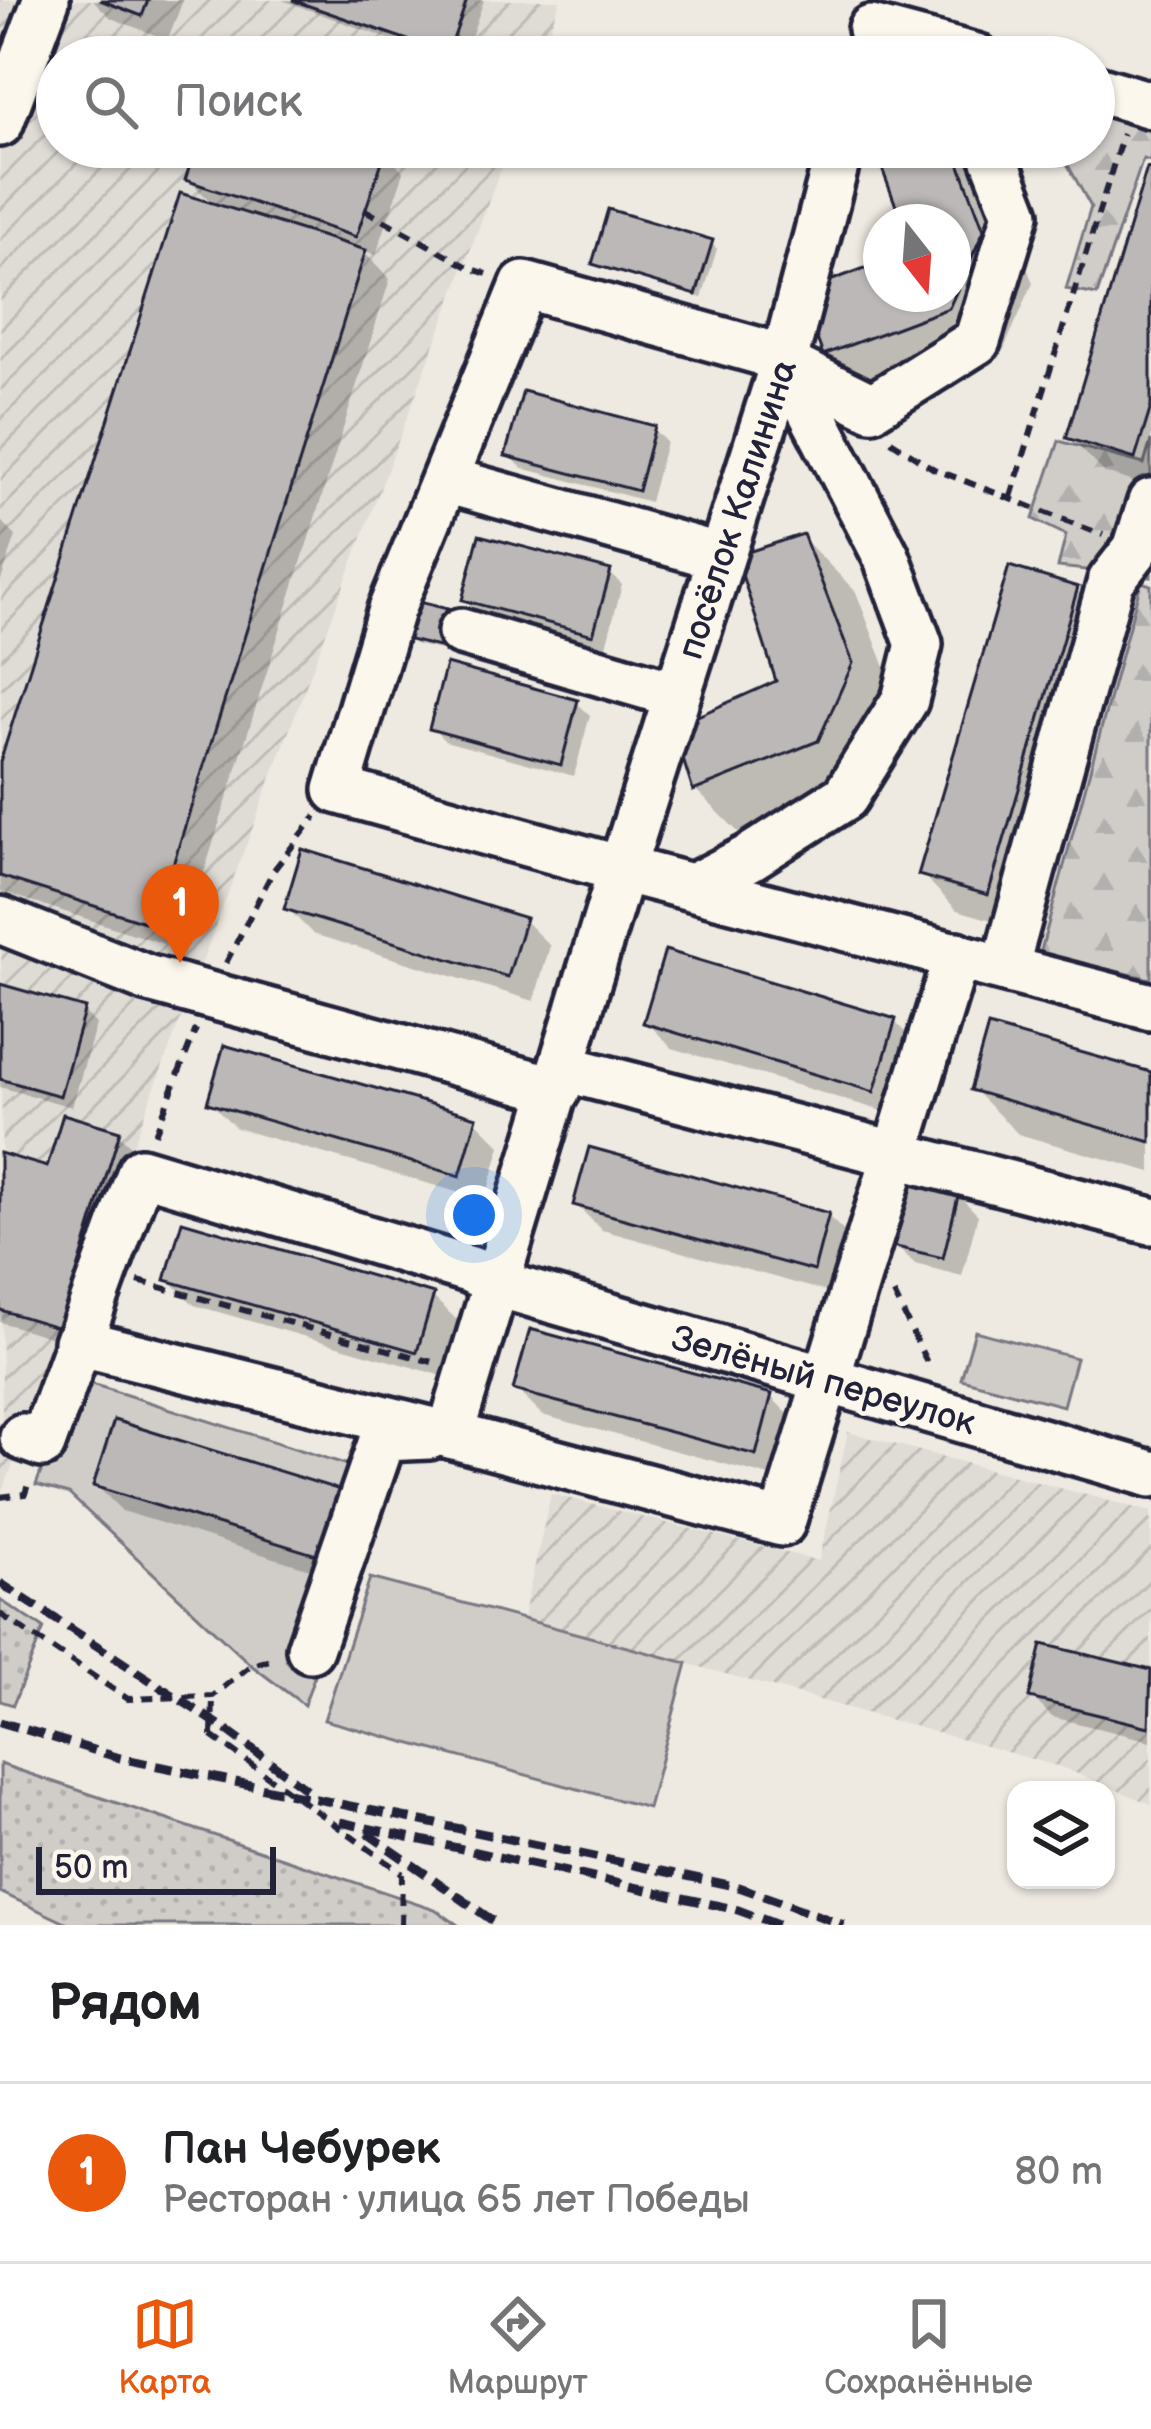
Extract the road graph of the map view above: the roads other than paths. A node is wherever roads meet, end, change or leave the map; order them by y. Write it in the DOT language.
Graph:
graph roads {
  1 [pos="46,0"];
  2 [pos="0,123"];
  3 [pos="835,168"];
  4 [pos="998,168"];
  5 [pos="784,361"];
  6 [pos="446,480"];
  7 [pos="1151,502"];
  8 [pos="722,557"];
  9 [pos="461,632"];
  10 [pos="677,695"];
  11 [pos="622,868"];
  12 [pos="693,887"];
  13 [pos="0,920"];
  14 [pos="957,955"];
  15 [pos="1005,968"];
  16 [pos="1151,1006"];
  17 [pos="560,1079"];
  18 [pos="897,1155"];
  19 [pos="1151,1221"];
  20 [pos="497,1284"];
  21 [pos="77,1342"];
  22 [pos="828,1380"];
  23 [pos="450,1435"];
  24 [pos="23,1437"];
  25 [pos="1151,1474"];
  26 [pos="310,1649"];
  1 -- 2 [label="street"];
  3 -- 5 [label="street, посёлок Калинина"];
  4 -- 5 [label="street"];
  5 -- 6 [label="street"];
  5 -- 8 [label="street, посёлок Калинина"];
  5 -- 12 [label="street"];
  6 -- 8 [label="street"];
  6 -- 11 [label="street"];
  7 -- 15 [label="street"];
  8 -- 10 [label="street, посёлок Калинина"];
  9 -- 10 [label="street"];
  10 -- 11 [label="street, посёлок Калинина"];
  11 -- 12 [label="street"];
  11 -- 17 [label="street, посёлок Калинина"];
  12 -- 14 [label="street"];
  13 -- 17 [label="street"];
  14 -- 15 [label="street"];
  14 -- 18 [label="street"];
  15 -- 16 [label="street"];
  17 -- 18 [label="street"];
  17 -- 20 [label="street, посёлок Калинина"];
  18 -- 19 [label="street"];
  18 -- 22 [label="street"];
  20 -- 21 [label="street, Зелёный переулок"];
  20 -- 22 [label="street, Зелёный переулок"];
  20 -- 23 [label="street, посёлок Калинина"];
  21 -- 23 [label="street"];
  21 -- 24 [label="street"];
  22 -- 23 [label="street"];
  22 -- 25 [label="street, Зелёный переулок"];
  23 -- 26 [label="street"];
}
